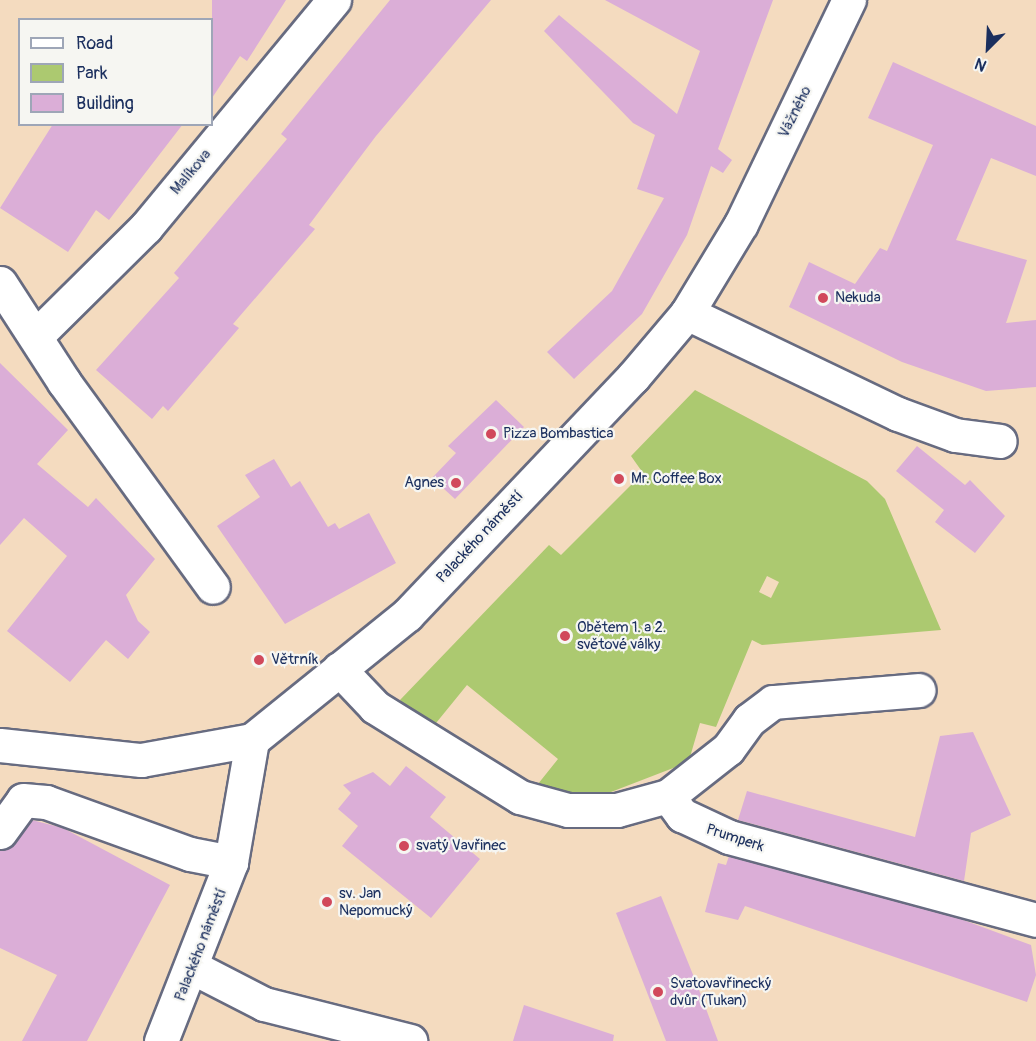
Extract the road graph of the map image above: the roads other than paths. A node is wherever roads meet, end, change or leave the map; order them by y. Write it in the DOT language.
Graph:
graph roads {
  1 [pos="334,0"];
  2 [pos="849,0"];
  3 [pos="741,224"];
  4 [pos="0,283"];
  5 [pos="687,313"];
  6 [pos="38,334"];
  7 [pos="1000,441"];
  8 [pos="213,587"];
  9 [pos="339,669"];
  10 [pos="920,690"];
  11 [pos="252,740"];
  12 [pos="0,744"];
  13 [pos="668,796"];
  14 [pos="0,832"];
  15 [pos="231,862"];
  16 [pos="1036,920"];
  17 [pos="194,968"];
  18 [pos="161,1041"];
  19 [pos="410,1041"];
  1 -- 6 [label="street, Malíkova"];
  2 -- 3 [label="street, Vážného"];
  3 -- 5 [label="street, Palackého náměstí"];
  4 -- 6 [label="street"];
  5 -- 7 [label="street"];
  5 -- 9 [label="street, Palackého náměstí"];
  6 -- 8 [label="street"];
  9 -- 11 [label="street, Palackého náměstí"];
  9 -- 13 [label="street"];
  10 -- 13 [label="street"];
  11 -- 12 [label="street, Palackého náměstí"];
  11 -- 15 [label="street, Palackého náměstí"];
  13 -- 16 [label="street, Prumperk"];
  14 -- 15 [label="street"];
  15 -- 17 [label="street, Palackého náměstí"];
  17 -- 18 [label="street, Palackého náměstí"];
  17 -- 19 [label="street"];
}
